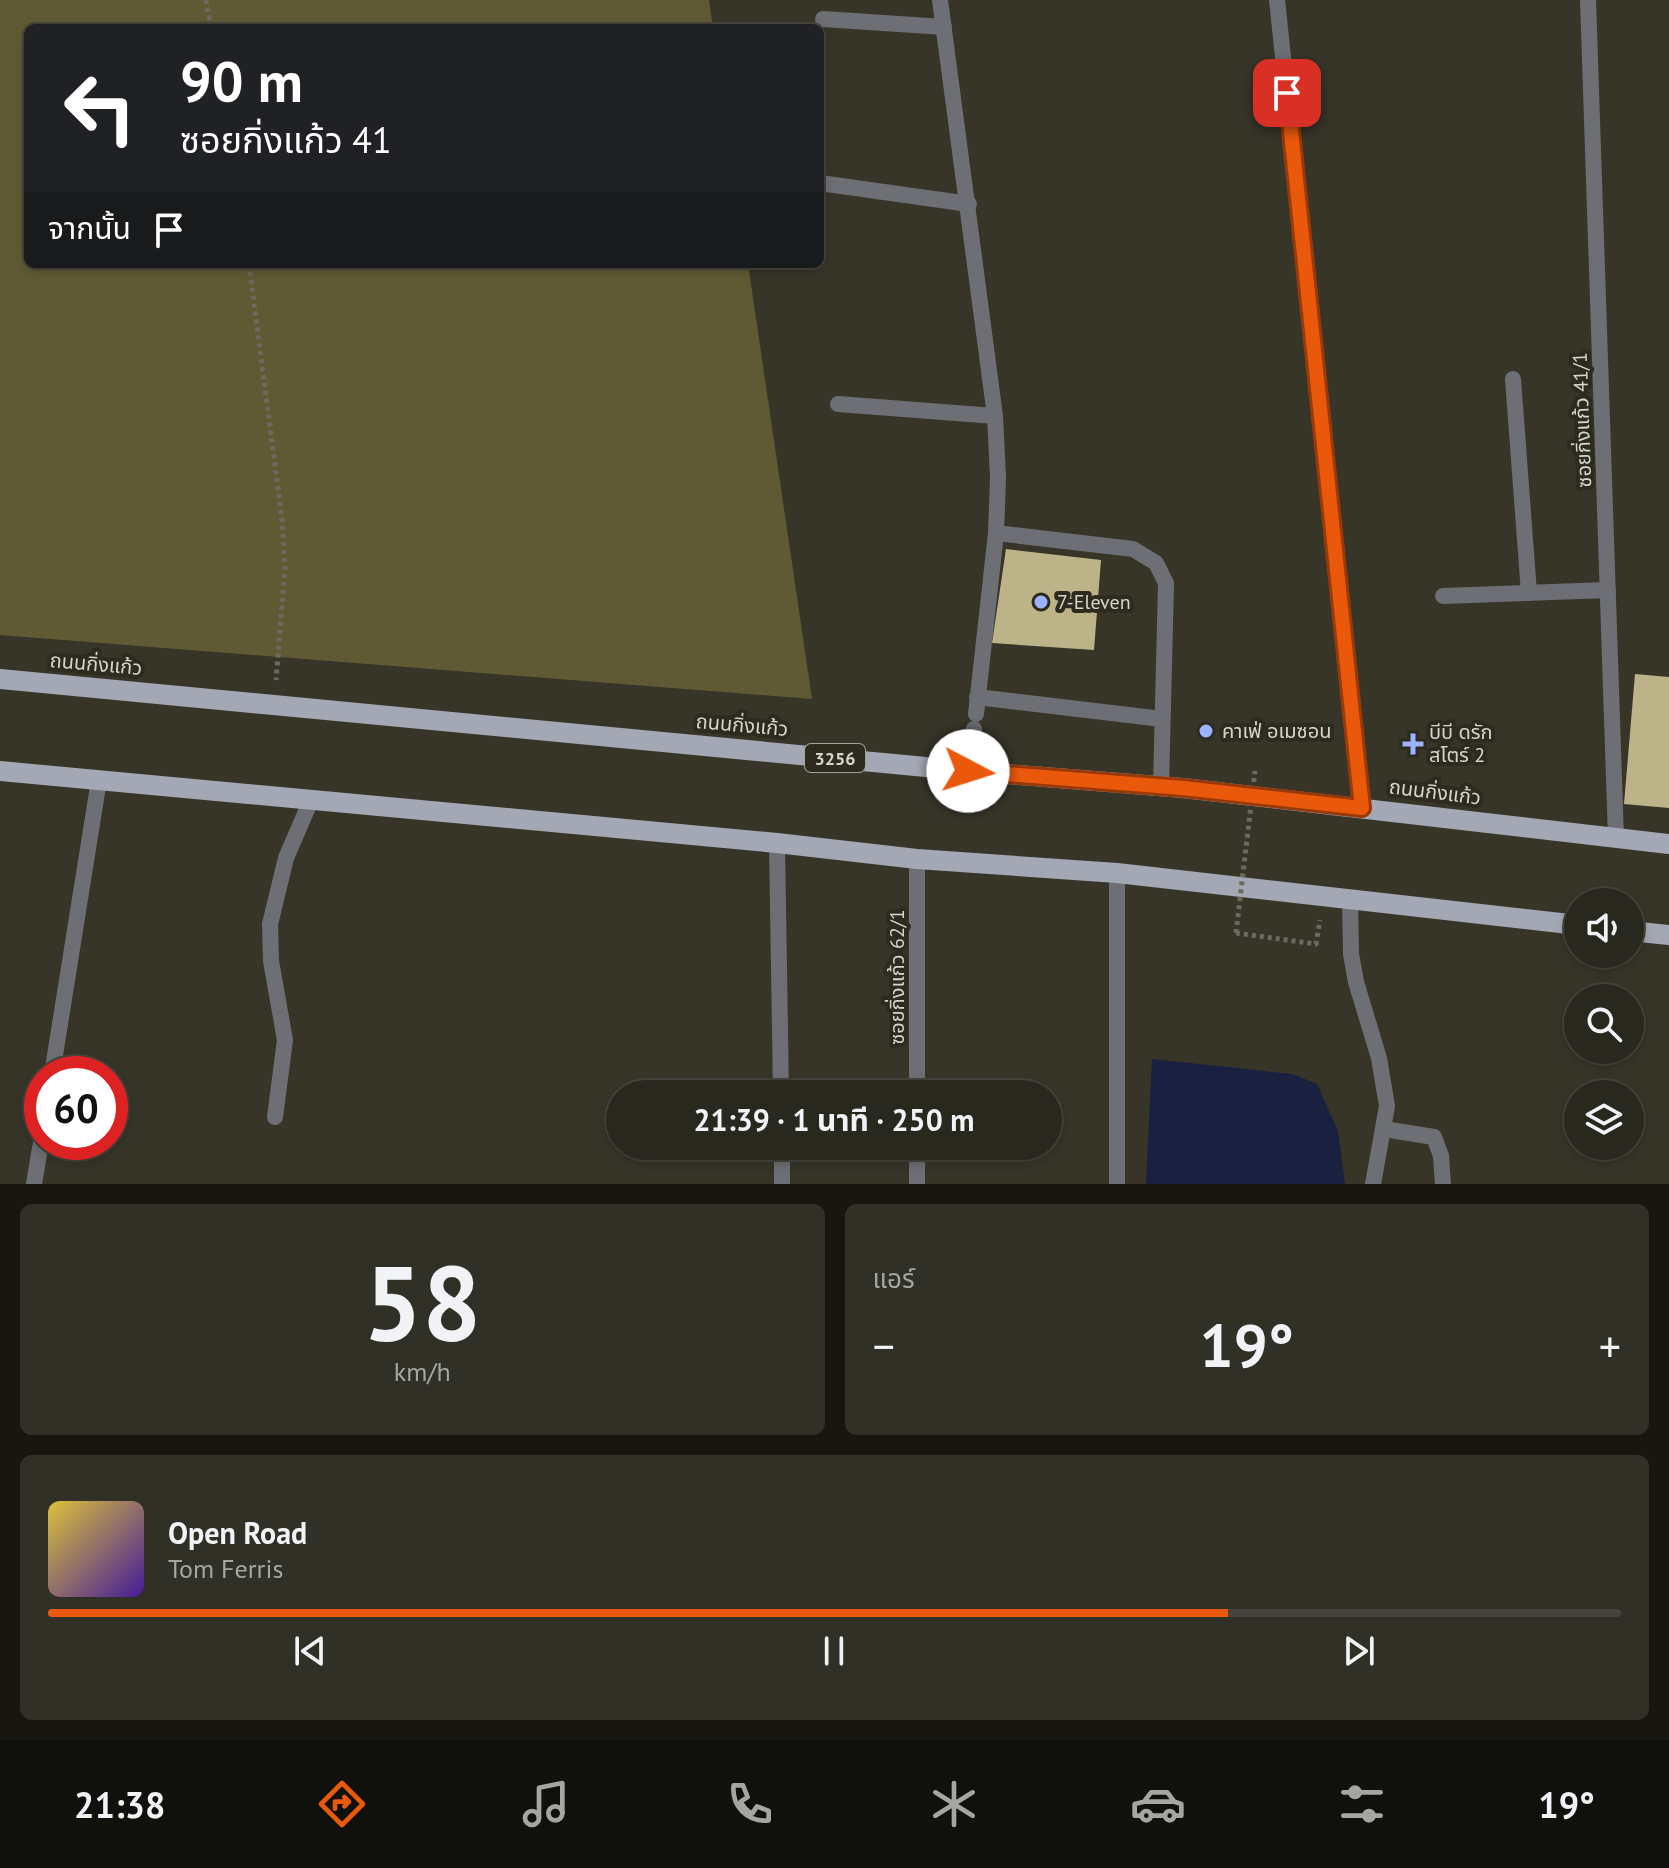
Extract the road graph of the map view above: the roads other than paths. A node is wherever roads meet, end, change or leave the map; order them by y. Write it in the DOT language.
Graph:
graph roads {
  1 [pos="940,0"];
  2 [pos="1277,0"];
  3 [pos="1588,0"];
  4 [pos="823,19"];
  5 [pos="944,27"];
  6 [pos="824,184"];
  7 [pos="969,204"];
  8 [pos="1513,379"];
  9 [pos="838,404"];
  10 [pos="995,416"];
  11 [pos="996,533"];
  12 [pos="1608,590"];
  13 [pos="1529,593"];
  14 [pos="1443,596"];
  15 [pos="0,679"];
  16 [pos="977,697"];
  17 [pos="1162,719"];
  18 [pos="0,771"];
  19 [pos="968,771"];
  20 [pos="99,780"];
  21 [pos="1161,787"];
  22 [pos="311,800"];
  23 [pos="1362,808"];
  24 [pos="1616,838"];
  25 [pos="777,843"];
  26 [pos="1669,844"];
  27 [pos="917,859"];
  28 [pos="1117,873"];
  29 [pos="1350,899"];
  30 [pos="1564,923"];
  31 [pos="1644,932"];
  32 [pos="1669,935"];
  33 [pos="55,1056"];
  34 [pos="781,1080"];
  35 [pos="917,1080"];
  36 [pos="275,1117"];
  37 [pos="1384,1129"];
  38 [pos="38,1160"];
  39 [pos="782,1160"];
  40 [pos="917,1160"];
  41 [pos="34,1184"];
  42 [pos="782,1184"];
  43 [pos="917,1184"];
  44 [pos="1117,1184"];
  45 [pos="1373,1184"];
  46 [pos="1443,1184"];
  1 -- 5 [label="street"];
  2 -- 23 [label="street"];
  3 -- 12 [label="street, ซอยกิ่งแก้ว 41/1"];
  4 -- 5 [label="street"];
  5 -- 7 [label="street"];
  6 -- 7 [label="street"];
  7 -- 10 [label="street"];
  8 -- 13 [label="street"];
  9 -- 10 [label="street"];
  10 -- 11 [label="street"];
  11 -- 16 [label="street"];
  11 -- 17 [label="street"];
  12 -- 13 [label="street"];
  12 -- 24 [label="street, ซอยกิ่งแก้ว 41/1"];
  13 -- 14 [label="street"];
  15 -- 19 [label="main road, ถนนกิ่งแก้ว / 3256"];
  16 -- 17 [label="street"];
  16 -- 19 [label="street"];
  17 -- 21 [label="street"];
  18 -- 20 [label="main road"];
  19 -- 21 [label="main road, ถนนกิ่งแก้ว / 3256"];
  20 -- 22 [label="main road"];
  20 -- 33 [label="street"];
  21 -- 23 [label="main road, ถนนกิ่งแก้ว / 3256"];
  22 -- 25 [label="main road"];
  22 -- 36 [label="street"];
  23 -- 24 [label="main road, ถนนกิ่งแก้ว / 3256"];
  24 -- 26 [label="main road, ถนนกิ่งแก้ว / 3256"];
  25 -- 27 [label="main road"];
  25 -- 34 [label="street"];
  27 -- 28 [label="main road"];
  27 -- 35 [label="street, ซอยกิ่งแก้ว 62/1"];
  28 -- 29 [label="main road"];
  28 -- 44 [label="street"];
  29 -- 30 [label="main road"];
  29 -- 37 [label="street"];
  31 -- 32 [label="main road"];
  37 -- 45 [label="street"];
  37 -- 46 [label="street"];
  38 -- 41 [label="street"];
  39 -- 42 [label="street"];
  40 -- 43 [label="street"];
}
